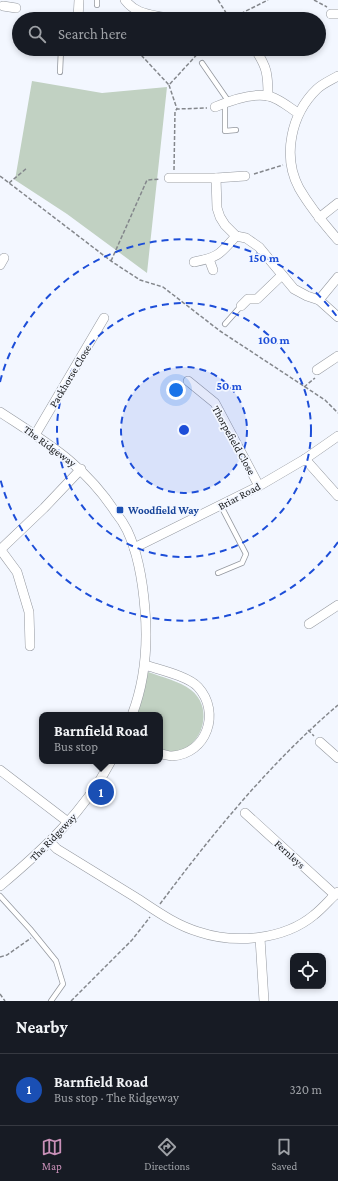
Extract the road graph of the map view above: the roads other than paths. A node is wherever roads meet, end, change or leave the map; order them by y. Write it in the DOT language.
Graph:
graph roads {
  1 [pos="79,0"];
  2 [pos="125,0"];
  3 [pos="1,8"];
  4 [pos="16,8"];
  5 [pos="78,12"];
  6 [pos="141,12"];
  7 [pos="61,56"];
  8 [pos="260,56"];
  9 [pos="202,63"];
  10 [pos="60,72"];
  11 [pos="338,76"];
  12 [pos="268,96"];
  13 [pos="227,102"];
  14 [pos="215,107"];
  15 [pos="298,113"];
  16 [pos="236,130"];
  17 [pos="245,176"];
  18 [pos="171,178"];
  19 [pos="216,178"];
  20 [pos="338,203"];
  21 [pos="319,218"];
  22 [pos="236,236"];
  23 [pos="338,240"];
  24 [pos="209,259"];
  25 [pos="194,262"];
  26 [pos="213,270"];
  27 [pos="282,275"];
  28 [pos="338,277"];
  29 [pos="319,300"];
  30 [pos="241,306"];
  31 [pos="338,317"];
  32 [pos="104,318"];
  33 [pos="225,324"];
  34 [pos="338,356"];
  35 [pos="317,370"];
  36 [pos="188,381"];
  37 [pos="0,412"];
  38 [pos="35,435"];
  39 [pos="338,436"];
  40 [pos="305,459"];
  41 [pos="81,469"];
  42 [pos="259,486"];
  43 [pos="338,496"];
  44 [pos="221,506"];
  45 [pos="134,548"];
  46 [pos="0,550"];
  47 [pos="218,573"];
  48 [pos="338,605"];
  49 [pos="309,624"];
  50 [pos="30,646"];
  51 [pos="145,665"];
  52 [pos="133,712"];
  53 [pos="320,742"];
  54 [pos="163,754"];
  55 [pos="338,758"];
  56 [pos="110,764"];
  57 [pos="0,770"];
  58 [pos="245,813"];
  59 [pos="68,822"];
  60 [pos="50,842"];
  61 [pos="0,886"];
  62 [pos="336,893"];
  63 [pos="0,896"];
  64 [pos="260,938"];
  65 [pos="51,1001"];
  66 [pos="264,1001"];
  1 -- 5 [label="street"];
  2 -- 6 [label="street"];
  3 -- 4 [label="street"];
  7 -- 10 [label="lane"];
  8 -- 12 [label="street"];
  9 -- 13 [label="lane"];
  11 -- 15 [label="street"];
  12 -- 13 [label="street"];
  12 -- 15 [label="street"];
  13 -- 14 [label="street"];
  13 -- 16 [label="lane"];
  15 -- 21 [label="street"];
  17 -- 19 [label="street"];
  18 -- 19 [label="street"];
  19 -- 22 [label="street"];
  20 -- 21 [label="street"];
  21 -- 23 [label="street"];
  22 -- 24 [label="street"];
  22 -- 27 [label="street"];
  24 -- 25 [label="street"];
  24 -- 26 [label="street"];
  27 -- 29 [label="street"];
  27 -- 30 [label="street"];
  28 -- 29 [label="street"];
  29 -- 31 [label="street"];
  30 -- 33 [label="lane"];
  32 -- 38 [label="street, Packhorse Close"];
  34 -- 35 [label="street"];
  36 -- 42 [label="street, Thorpefield Close"];
  37 -- 38 [label="street, The Ridgeway"];
  38 -- 41 [label="street, The Ridgeway"];
  39 -- 40 [label="street, Briar Road"];
  40 -- 42 [label="street, Briar Road"];
  40 -- 43 [label="street"];
  41 -- 45 [label="street, The Ridgeway"];
  41 -- 46 [label="street"];
  42 -- 44 [label="street, Briar Road"];
  44 -- 45 [label="street, Briar Road"];
  44 -- 47 [label="lane"];
  45 -- 51 [label="street, The Ridgeway"];
  46 -- 50 [label="street"];
  48 -- 49 [label="street"];
  51 -- 52 [label="street, The Ridgeway"];
  51 -- 54 [label="street"];
  53 -- 55 [label="street"];
  56 -- 59 [label="street, The Ridgeway"];
  57 -- 59 [label="street"];
  58 -- 62 [label="street, Fernleys"];
  59 -- 60 [label="street, The Ridgeway"];
  60 -- 61 [label="street, The Ridgeway"];
  60 -- 64 [label="street"];
  62 -- 64 [label="street"];
  63 -- 65 [label="lane"];
  64 -- 66 [label="street"];
}
